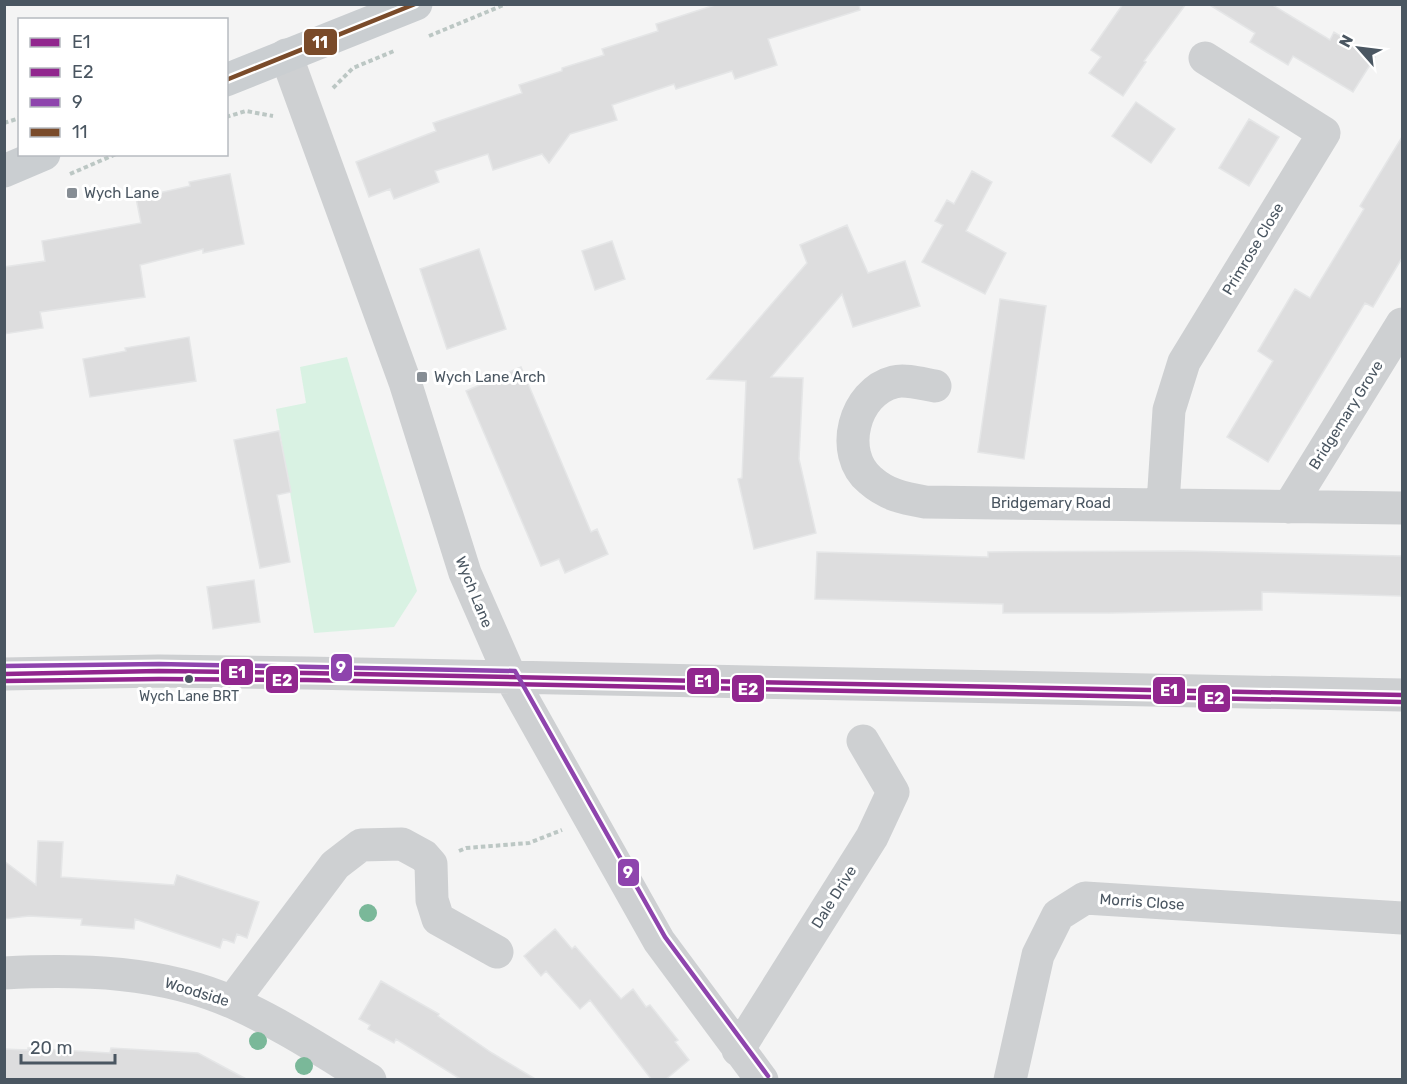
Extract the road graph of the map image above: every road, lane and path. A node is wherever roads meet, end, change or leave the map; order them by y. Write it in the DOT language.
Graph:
graph roads {
  1 [pos="416,4"];
  2 [pos="506,4"];
  3 [pos="368,14"];
  4 [pos="418,41"];
  5 [pos="396,50"];
  6 [pos="286,55"];
  7 [pos="1205,58"];
  8 [pos="228,79"];
  9 [pos="333,96"];
  10 [pos="39,156"];
  11 [pos="4,171"];
  12 [pos="1402,324"];
  13 [pos="935,386"];
  14 [pos="1162,504"];
  15 [pos="1289,507"];
  16 [pos="1402,508"];
  17 [pos="4,674"];
  18 [pos="511,678"];
  19 [pos="1402,695"];
  20 [pos="863,741"];
  21 [pos="589,820"];
  22 [pos="431,864"];
  23 [pos="1402,918"];
  24 [pos="497,952"];
  25 [pos="4,973"];
  26 [pos="232,1002"];
  27 [pos="738,1050"];
  28 [pos="370,1080"];
  29 [pos="762,1080"];
  30 [pos="1010,1080"];
  1 -- 3 [label="main road"];
  2 -- 4 [label="path"];
  3 -- 6 [label="main road"];
  5 -- 9 [label="path"];
  6 -- 8 [label="main road"];
  6 -- 18 [label="street, Wych Lane"];
  7 -- 14 [label="street, Primrose Close"];
  10 -- 11 [label="main road"];
  12 -- 15 [label="street, Bridgemary Grove"];
  13 -- 14 [label="street, Bridgemary Road"];
  14 -- 15 [label="street, Bridgemary Road"];
  15 -- 16 [label="street, Bridgemary Road"];
  17 -- 18 [label="street"];
  18 -- 19 [label="street"];
  18 -- 21 [label="street, Wych Lane"];
  20 -- 27 [label="street, Dale Drive"];
  21 -- 22 [label="path"];
  21 -- 27 [label="street, Wych Lane"];
  22 -- 24 [label="street"];
  22 -- 26 [label="street"];
  23 -- 30 [label="street, Morris Close"];
  25 -- 26 [label="street, Woodside"];
  26 -- 28 [label="street, Woodside"];
  27 -- 29 [label="street, Wych Lane"];
}
